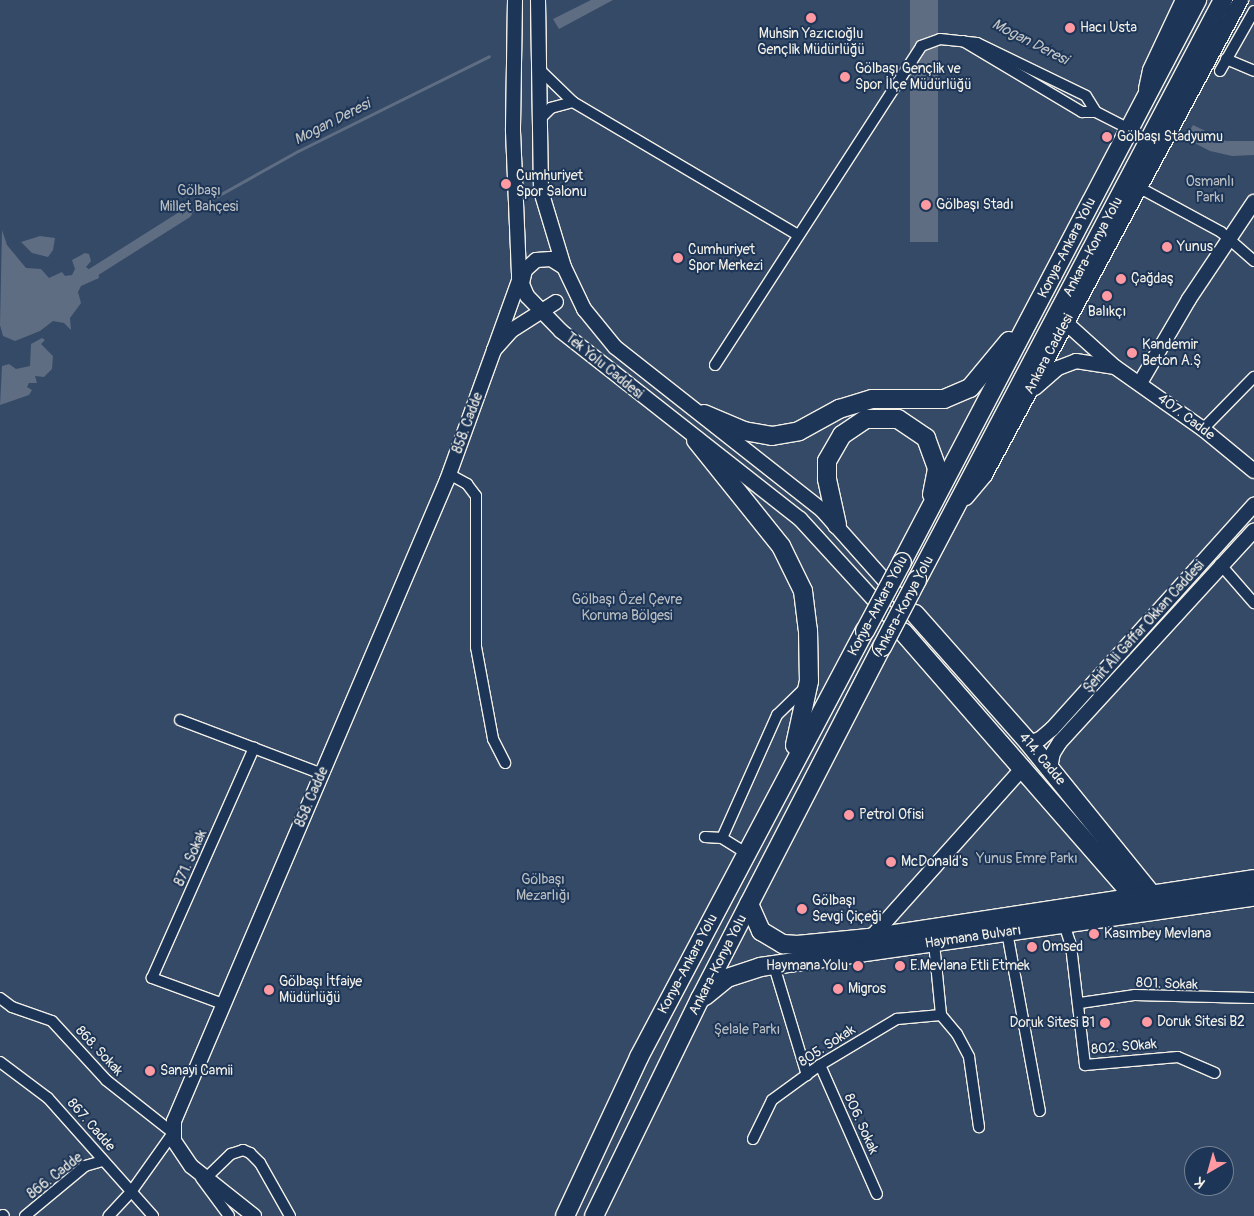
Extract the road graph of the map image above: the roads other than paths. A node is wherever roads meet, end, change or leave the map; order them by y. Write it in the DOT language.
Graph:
graph roads {
  1 [pos="515,0"];
  2 [pos="538,0"];
  3 [pos="1183,0"];
  4 [pos="1197,0"];
  5 [pos="1223,0"];
  6 [pos="1241,0"];
  7 [pos="1254,10"];
  8 [pos="962,41"];
  9 [pos="1226,59"];
  10 [pos="538,67"];
  11 [pos="1220,71"];
  12 [pos="1254,71"];
  13 [pos="1143,99"];
  14 [pos="573,102"];
  15 [pos="1096,112"];
  16 [pos="539,120"];
  17 [pos="1128,128"];
  18 [pos="1140,188"];
  19 [pos="1254,202"];
  20 [pos="798,235"];
  21 [pos="1228,237"];
  22 [pos="1254,261"];
  23 [pos="566,271"];
  24 [pos="522,278"];
  25 [pos="1044,294"];
  26 [pos="535,305"];
  27 [pos="1065,322"];
  28 [pos="494,350"];
  29 [pos="715,365"];
  30 [pos="1115,367"];
  31 [pos="1254,377"];
  32 [pos="1140,383"];
  33 [pos="1026,398"];
  34 [pos="704,414"];
  35 [pos="1203,429"];
  36 [pos="696,440"];
  37 [pos="1254,471"];
  38 [pos="449,474"];
  39 [pos="1254,505"];
  40 [pos="949,519"];
  41 [pos="837,525"];
  42 [pos="921,526"];
  43 [pos="1254,530"];
  44 [pos="1220,564"];
  45 [pos="1254,603"];
  46 [pos="914,614"];
  47 [pos="904,632"];
  48 [pos="808,684"];
  49 [pos="180,720"];
  50 [pos="1029,743"];
  51 [pos="254,748"];
  52 [pos="505,762"];
  53 [pos="1050,768"];
  54 [pos="1022,769"];
  55 [pos="788,772"];
  56 [pos="322,774"];
  57 [pos="706,837"];
  58 [pos="722,838"];
  59 [pos="746,853"];
  60 [pos="1254,878"];
  61 [pos="1150,892"];
  62 [pos="1133,895"];
  63 [pos="1254,897"];
  64 [pos="750,904"];
  65 [pos="1165,910"];
  66 [pos="1147,912"];
  67 [pos="1064,924"];
  68 [pos="1007,932"];
  69 [pos="934,943"];
  70 [pos="867,946"];
  71 [pos="774,966"];
  72 [pos="0,998"];
  73 [pos="1254,998"];
  74 [pos="700,999"];
  75 [pos="1080,1003"];
  76 [pos="223,1004"];
  77 [pos="941,1015"];
  78 [pos="0,1062"];
  79 [pos="820,1065"];
  80 [pos="1215,1073"];
  81 [pos="807,1075"];
  82 [pos="1040,1111"];
  83 [pos="979,1127"];
  84 [pos="172,1132"];
  85 [pos="753,1138"];
  86 [pos="103,1161"];
  87 [pos="200,1174"];
  88 [pos="131,1192"];
  89 [pos="877,1194"];
  90 [pos="25,1216"];
  91 [pos="109,1216"];
  92 [pos="153,1216"];
  93 [pos="229,1216"];
  94 [pos="254,1216"];
  95 [pos="290,1216"];
  96 [pos="566,1216"];
  97 [pos="594,1216"];
  1 -- 24 [label="street"];
  2 -- 10 [label="street, Tek Yolu Caddesi"];
  3 -- 13 [label="street"];
  4 -- 13 [label="highway, Konya-Ankara Yolu"];
  5 -- 40 [label="highway, Ankara-Konya Yolu"];
  6 -- 18 [label="street, Ankara Caddesi"];
  7 -- 9 [label="street"];
  8 -- 15 [label="street"];
  8 -- 15 [label="street"];
  8 -- 20 [label="street"];
  9 -- 11 [label="street"];
  9 -- 12 [label="street"];
  10 -- 14 [label="street"];
  10 -- 16 [label="street, Tek Yolu Caddesi"];
  13 -- 17 [label="highway, Konya-Ankara Yolu"];
  14 -- 16 [label="street"];
  14 -- 20 [label="street"];
  15 -- 17 [label="street"];
  16 -- 23 [label="street, Tek Yolu Caddesi"];
  17 -- 25 [label="highway, Konya-Ankara Yolu"];
  18 -- 21 [label="street"];
  18 -- 27 [label="street, Ankara Caddesi"];
  19 -- 21 [label="street"];
  20 -- 29 [label="street"];
  21 -- 22 [label="street"];
  21 -- 32 [label="street"];
  23 -- 24 [label="street"];
  23 -- 26 [label="street"];
  23 -- 34 [label="street, Tek Yolu Caddesi"];
  24 -- 26 [label="street, Tek Yolu Caddesi"];
  24 -- 28 [label="street, 858. Cadde"];
  25 -- 34 [label="highway"];
  25 -- 42 [label="highway, Konya-Ankara Yolu"];
  26 -- 28 [label="street, 858. Cadde"];
  26 -- 36 [label="street, Tek Yolu Caddesi"];
  27 -- 30 [label="street"];
  27 -- 33 [label="street, Ankara Caddesi"];
  28 -- 38 [label="street, 858. Cadde"];
  30 -- 32 [label="street, 407. Cadde"];
  30 -- 33 [label="street"];
  31 -- 35 [label="street"];
  32 -- 35 [label="street, 407. Cadde"];
  33 -- 40 [label="street, Ankara Caddesi"];
  34 -- 41 [label="street, Tek Yolu Caddesi"];
  35 -- 37 [label="street, 407. Cadde"];
  36 -- 47 [label="street, Tek Yolu Caddesi"];
  36 -- 48 [label="highway"];
  38 -- 52 [label="street"];
  38 -- 56 [label="street, 858. Cadde"];
  39 -- 50 [label="street, Şehit Ali Gaffar Okkan Caddesi"];
  40 -- 64 [label="highway, Ankara-Konya Yolu, bridge"];
  41 -- 42 [label="highway"];
  41 -- 46 [label="street, Tek Yolu Caddesi"];
  42 -- 55 [label="highway, Konya-Ankara Yolu, bridge"];
  43 -- 44 [label="street, Şehit Ali Gaffar Okkan Caddesi"];
  44 -- 45 [label="street"];
  44 -- 53 [label="street, Şehit Ali Gaffar Okkan Caddesi"];
  46 -- 50 [label="highway, 414. Cadde"];
  47 -- 54 [label="highway, 414. Cadde"];
  48 -- 55 [label="highway"];
  48 -- 58 [label="street"];
  49 -- 51 [label="street"];
  50 -- 53 [label="highway, 414. Cadde"];
  51 -- 56 [label="street"];
  51 -- 76 [label="street, 871. Sokak"];
  53 -- 61 [label="highway, 414. Cadde"];
  54 -- 62 [label="highway, 414. Cadde"];
  54 -- 70 [label="street"];
  55 -- 59 [label="highway, Konya-Ankara Yolu"];
  56 -- 76 [label="street, 858. Cadde"];
  57 -- 58 [label="street"];
  58 -- 59 [label="street"];
  59 -- 96 [label="highway, Konya-Ankara Yolu"];
  60 -- 61 [label="highway, Haymana Bulvarı"];
  61 -- 62 [label="highway, Haymana Bulvarı"];
  61 -- 65 [label="highway, 414. Cadde"];
  62 -- 66 [label="highway, 414. Cadde"];
  62 -- 70 [label="highway, Haymana Bulvarı"];
  63 -- 65 [label="highway, Haymana Bulvarı"];
  64 -- 70 [label="highway, Haymana Bulvarı"];
  64 -- 74 [label="highway, Ankara-Konya Yolu"];
  65 -- 66 [label="highway, Haymana Bulvarı"];
  66 -- 67 [label="highway, Haymana Bulvarı"];
  67 -- 68 [label="highway, Haymana Bulvarı"];
  67 -- 75 [label="street, 802. SOkak"];
  68 -- 69 [label="highway, Haymana Bulvarı"];
  68 -- 82 [label="street"];
  69 -- 70 [label="highway, Haymana Bulvarı"];
  69 -- 77 [label="street"];
  70 -- 71 [label="highway, Haymana Bulvarı"];
  71 -- 74 [label="highway, Haymana Bulvarı"];
  71 -- 81 [label="street"];
  72 -- 84 [label="street, 868. Sokak"];
  73 -- 75 [label="street, 801. Sokak"];
  74 -- 97 [label="highway, Ankara-Konya Yolu"];
  75 -- 80 [label="street, 802. SOkak"];
  76 -- 84 [label="street, 858. Cadde"];
  77 -- 79 [label="street, 805. Sokak"];
  77 -- 83 [label="street"];
  78 -- 86 [label="street, 867. Cadde"];
  79 -- 81 [label="street, 805. Sokak"];
  79 -- 89 [label="street, 806. Sokak"];
  81 -- 85 [label="street, 805. Sokak"];
  84 -- 87 [label="street"];
  84 -- 88 [label="street"];
  86 -- 88 [label="street, 867. Cadde"];
  86 -- 90 [label="street, 866. Cadde"];
  87 -- 93 [label="street"];
  87 -- 94 [label="street"];
  87 -- 95 [label="street"];
  88 -- 91 [label="street"];
  88 -- 92 [label="street, 867. Cadde"];
}
